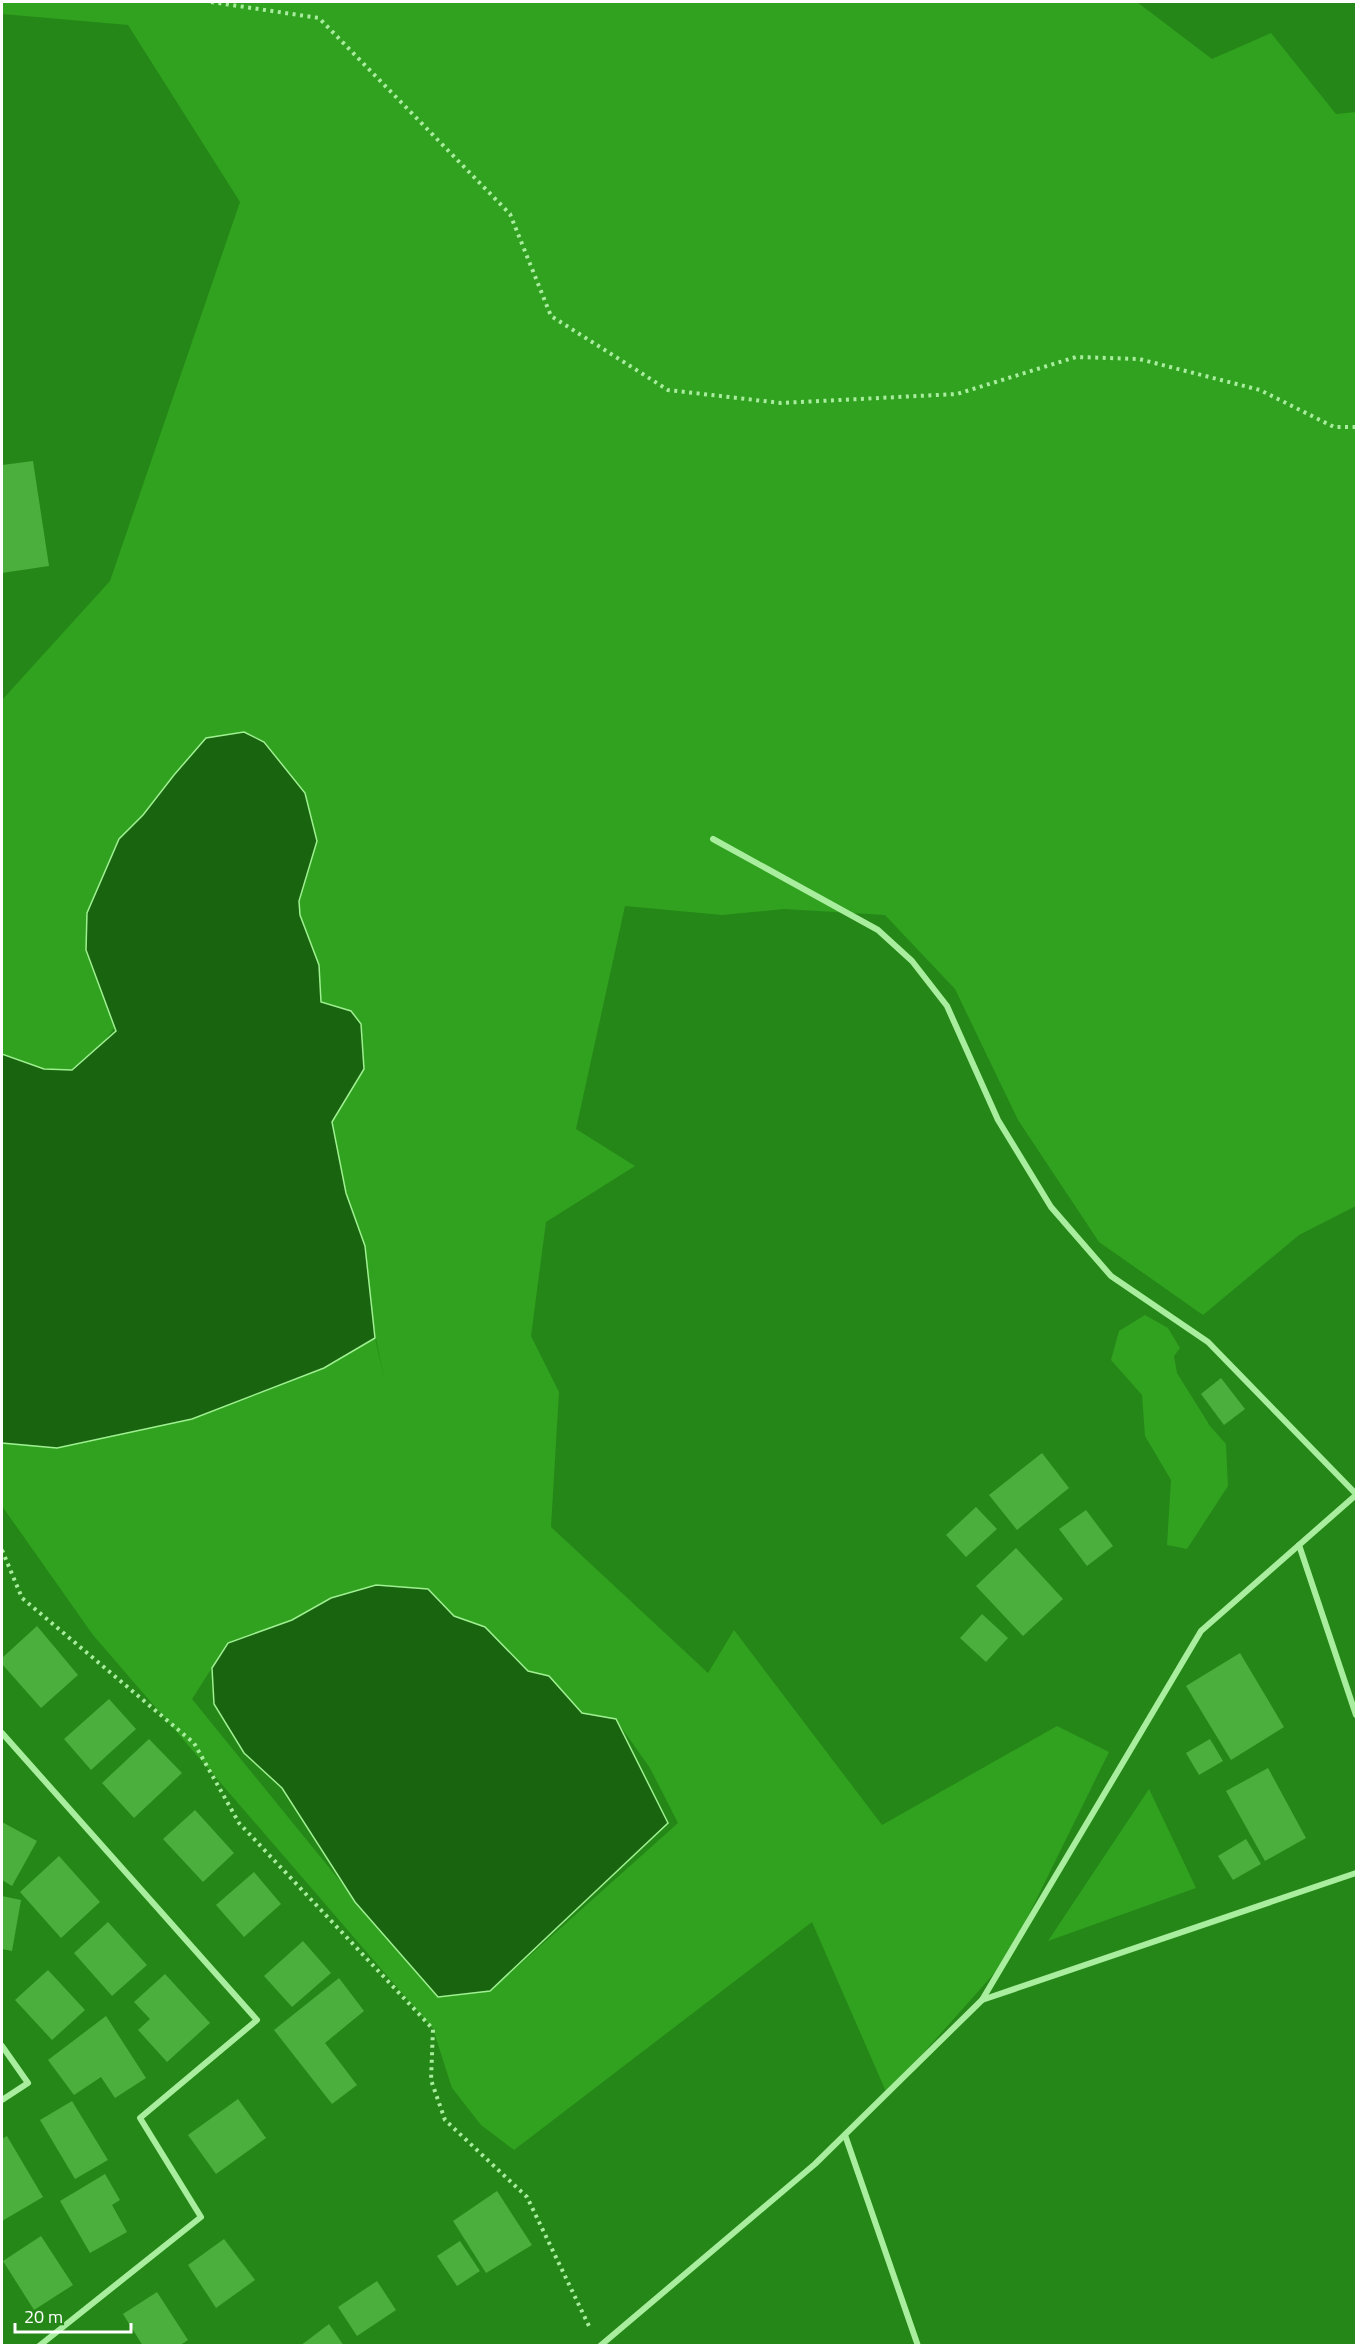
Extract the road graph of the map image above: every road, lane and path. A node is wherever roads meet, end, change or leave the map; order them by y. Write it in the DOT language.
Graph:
graph roads {
  1 [pos="211,2"];
  2 [pos="1356,427"];
  3 [pos="713,839"];
  4 [pos="1356,1495"];
  5 [pos="1299,1545"];
  6 [pos="2,1550"];
  7 [pos="1356,1715"];
  8 [pos="2,1733"];
  9 [pos="1356,1873"];
  10 [pos="982,2000"];
  11 [pos="2,2046"];
  12 [pos="2,2100"];
  13 [pos="845,2135"];
  14 [pos="593,2335"];
  15 [pos="39,2346"];
  16 [pos="600,2346"];
  17 [pos="918,2346"];
  1 -- 2 [label="path"];
  3 -- 4 [label="street"];
  4 -- 5 [label="street"];
  5 -- 7 [label="street"];
  5 -- 10 [label="street"];
  6 -- 14 [label="path"];
  8 -- 15 [label="street"];
  9 -- 10 [label="street"];
  10 -- 13 [label="street"];
  11 -- 12 [label="street"];
  13 -- 16 [label="street"];
  13 -- 17 [label="street"];
}
